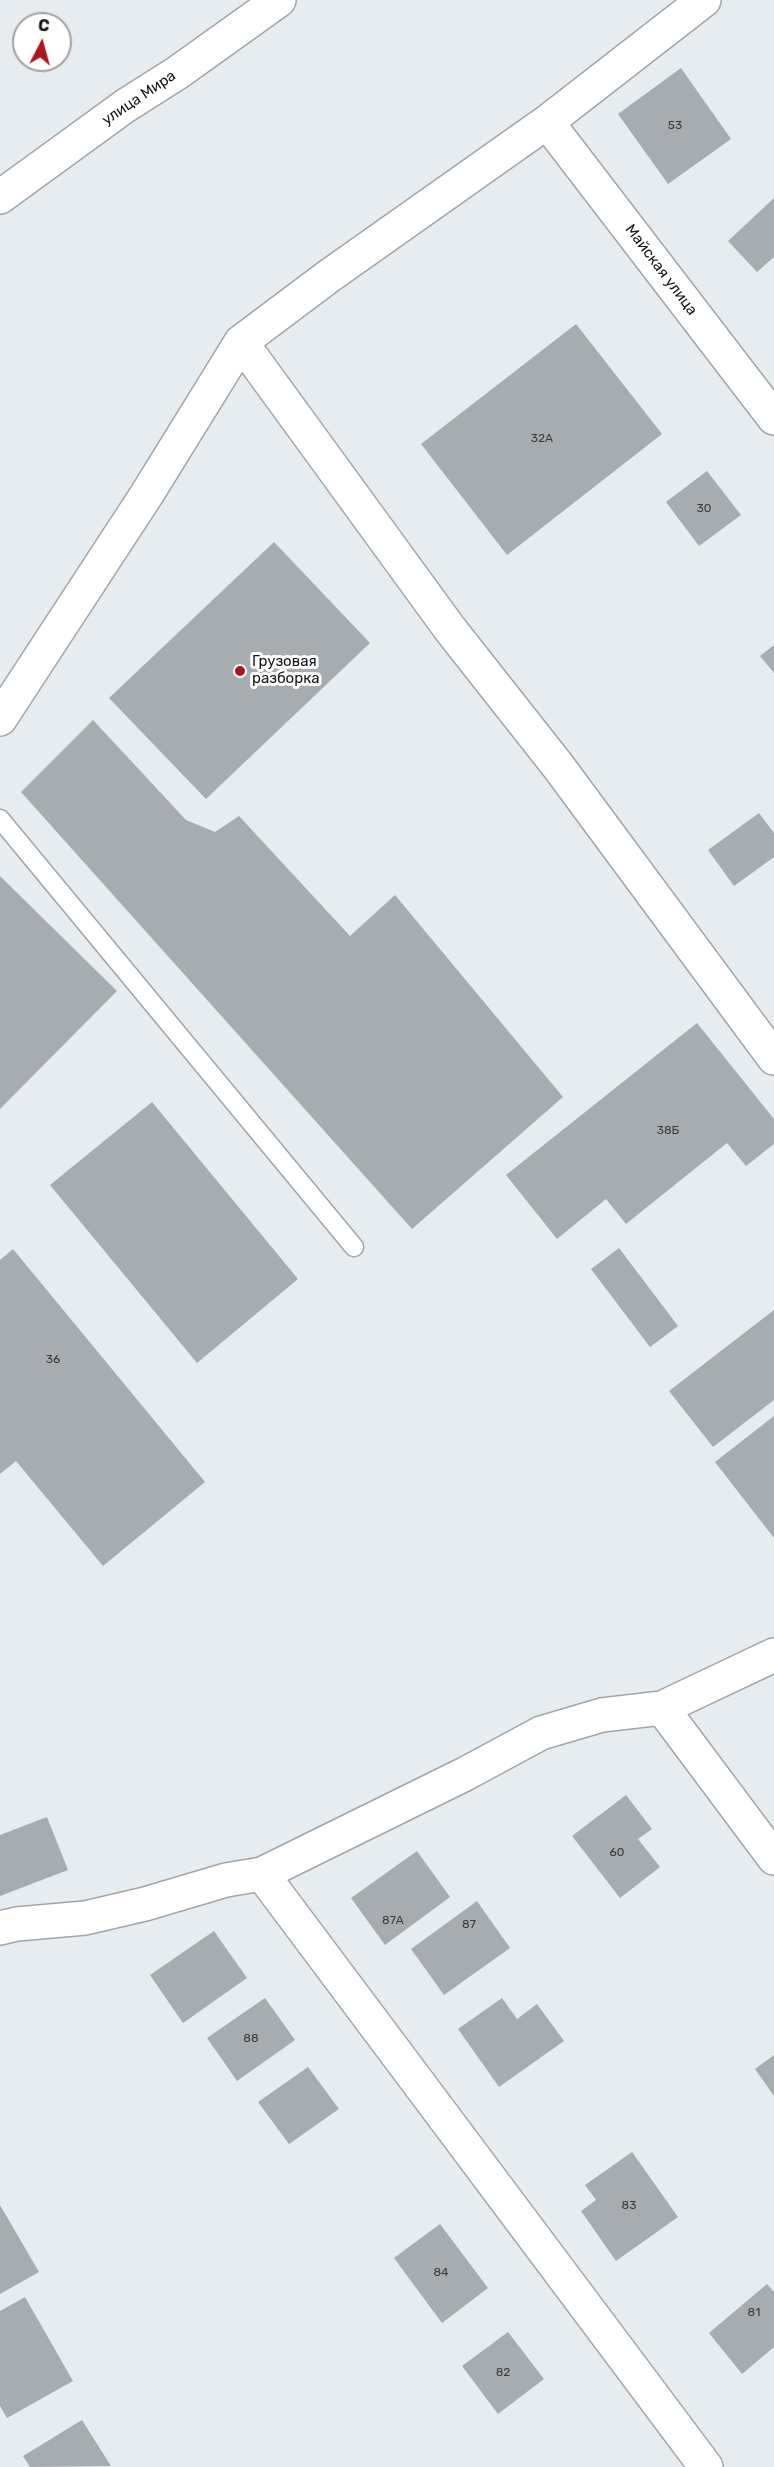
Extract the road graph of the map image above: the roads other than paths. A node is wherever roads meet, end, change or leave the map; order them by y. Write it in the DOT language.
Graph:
graph roads {
  1 [pos="279,0"];
  2 [pos="704,0"];
  3 [pos="547,122"];
  4 [pos="0,197"];
  5 [pos="241,342"];
  6 [pos="774,418"];
  7 [pos="0,719"];
  8 [pos="0,819"];
  9 [pos="774,1058"];
  10 [pos="354,1247"];
  11 [pos="774,1655"];
  12 [pos="662,1708"];
  13 [pos="774,1858"];
  14 [pos="262,1874"];
  15 [pos="0,1928"];
  16 [pos="706,2467"];
  1 -- 4 [label="street, улица Мира"];
  2 -- 3 [label="street"];
  3 -- 5 [label="street"];
  3 -- 6 [label="street, Майская улица"];
  5 -- 7 [label="street"];
  5 -- 9 [label="street"];
  8 -- 10 [label="lane"];
  11 -- 12 [label="street"];
  12 -- 13 [label="street"];
  12 -- 14 [label="street"];
  14 -- 15 [label="street"];
  14 -- 16 [label="street"];
}
